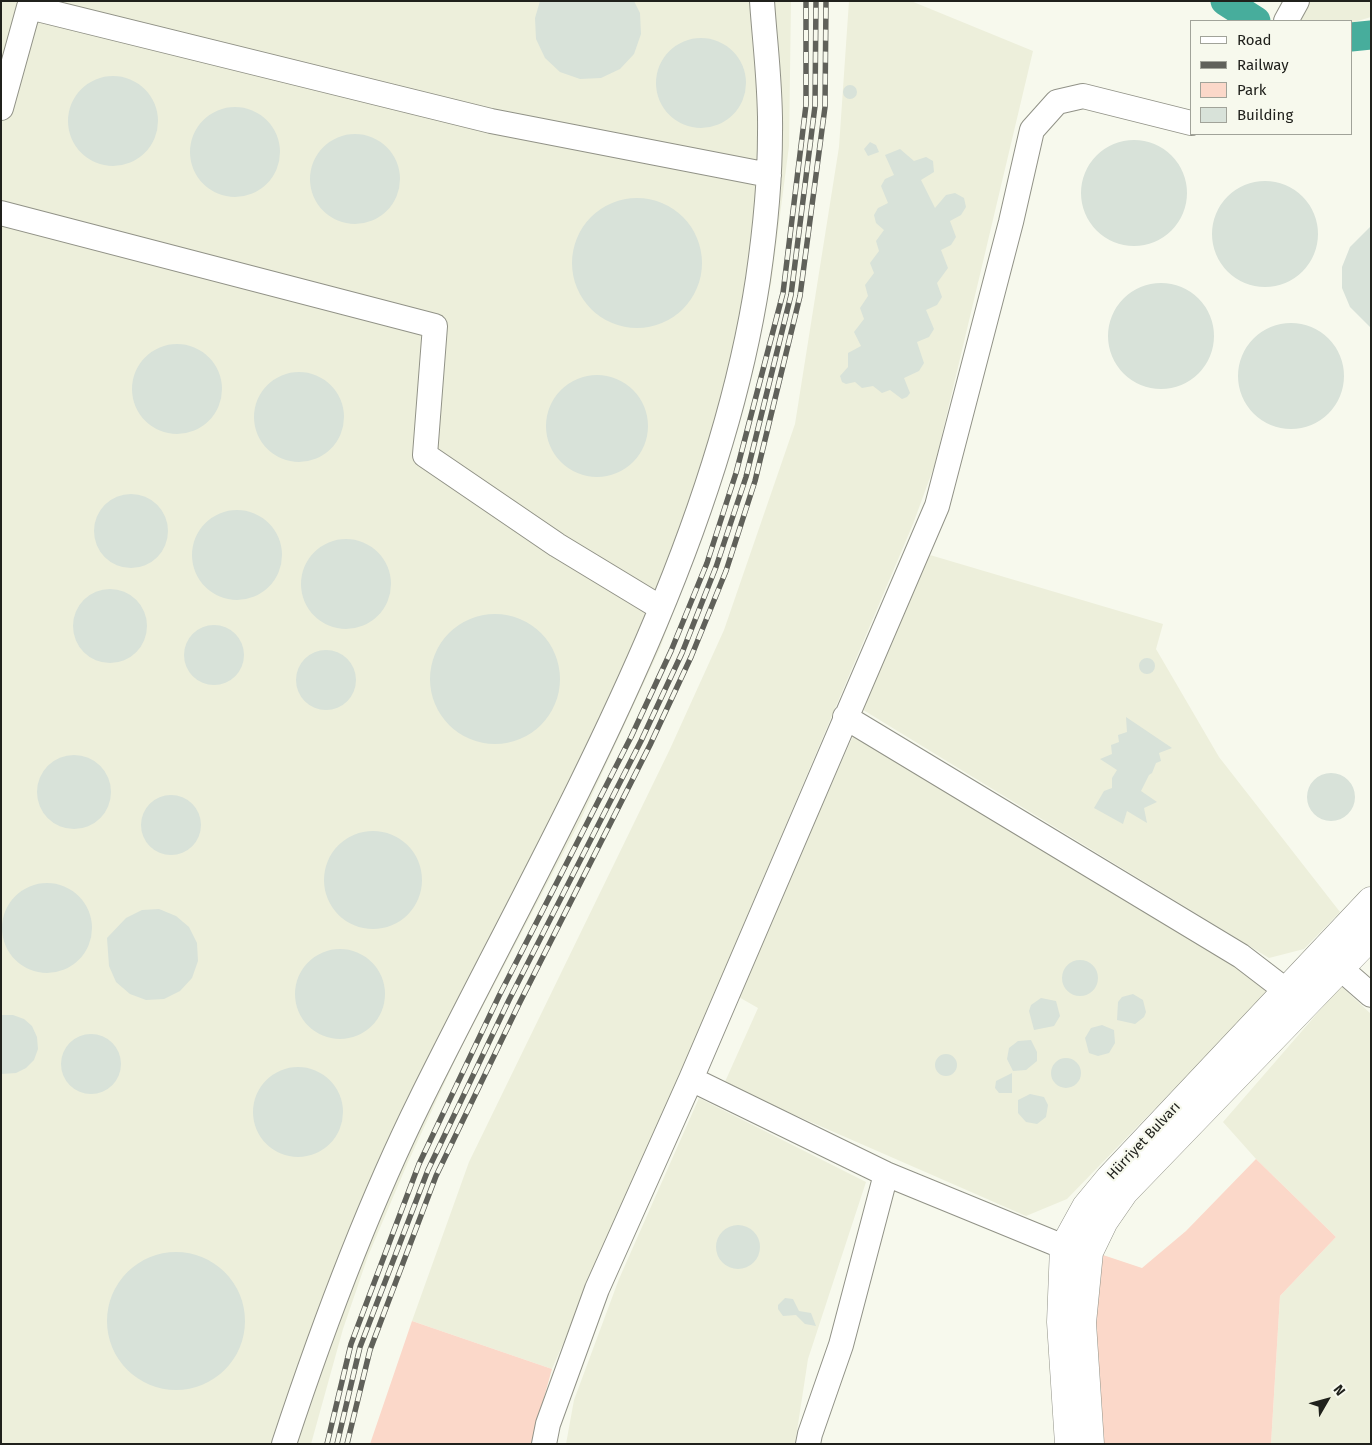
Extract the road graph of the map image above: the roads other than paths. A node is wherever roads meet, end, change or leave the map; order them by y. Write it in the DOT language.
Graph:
graph roads {
  1 [pos="762,1"];
  2 [pos="1,108"];
  3 [pos="1190,123"];
  4 [pos="769,175"];
  5 [pos="1,214"];
  6 [pos="661,608"];
  7 [pos="845,717"];
  8 [pos="1371,901"];
  9 [pos="1371,936"];
  10 [pos="1340,968"];
  11 [pos="1371,995"];
  12 [pos="1296,998"];
  13 [pos="691,1079"];
  14 [pos="886,1174"];
  15 [pos="1077,1249"];
  16 [pos="284,1444"];
  17 [pos="544,1444"];
  18 [pos="808,1444"];
  19 [pos="1070,1444"];
  20 [pos="1090,1444"];
  1 -- 4 [label="street"];
  2 -- 4 [label="street"];
  3 -- 7 [label="street"];
  4 -- 6 [label="street"];
  5 -- 6 [label="street"];
  6 -- 16 [label="street"];
  7 -- 12 [label="street"];
  7 -- 13 [label="street"];
  8 -- 12 [label="main road, Hürriyet Bulvarı"];
  9 -- 10 [label="main road, Hürriyet Bulvarı"];
  10 -- 11 [label="street"];
  10 -- 12 [label="main road, Hürriyet Bulvarı"];
  12 -- 15 [label="main road, Hürriyet Bulvarı"];
  13 -- 14 [label="street"];
  13 -- 17 [label="street"];
  14 -- 15 [label="street"];
  14 -- 18 [label="street"];
  15 -- 19 [label="main road, Hürriyet Bulvarı"];
  15 -- 20 [label="main road, Hürriyet Bulvarı"];
}
